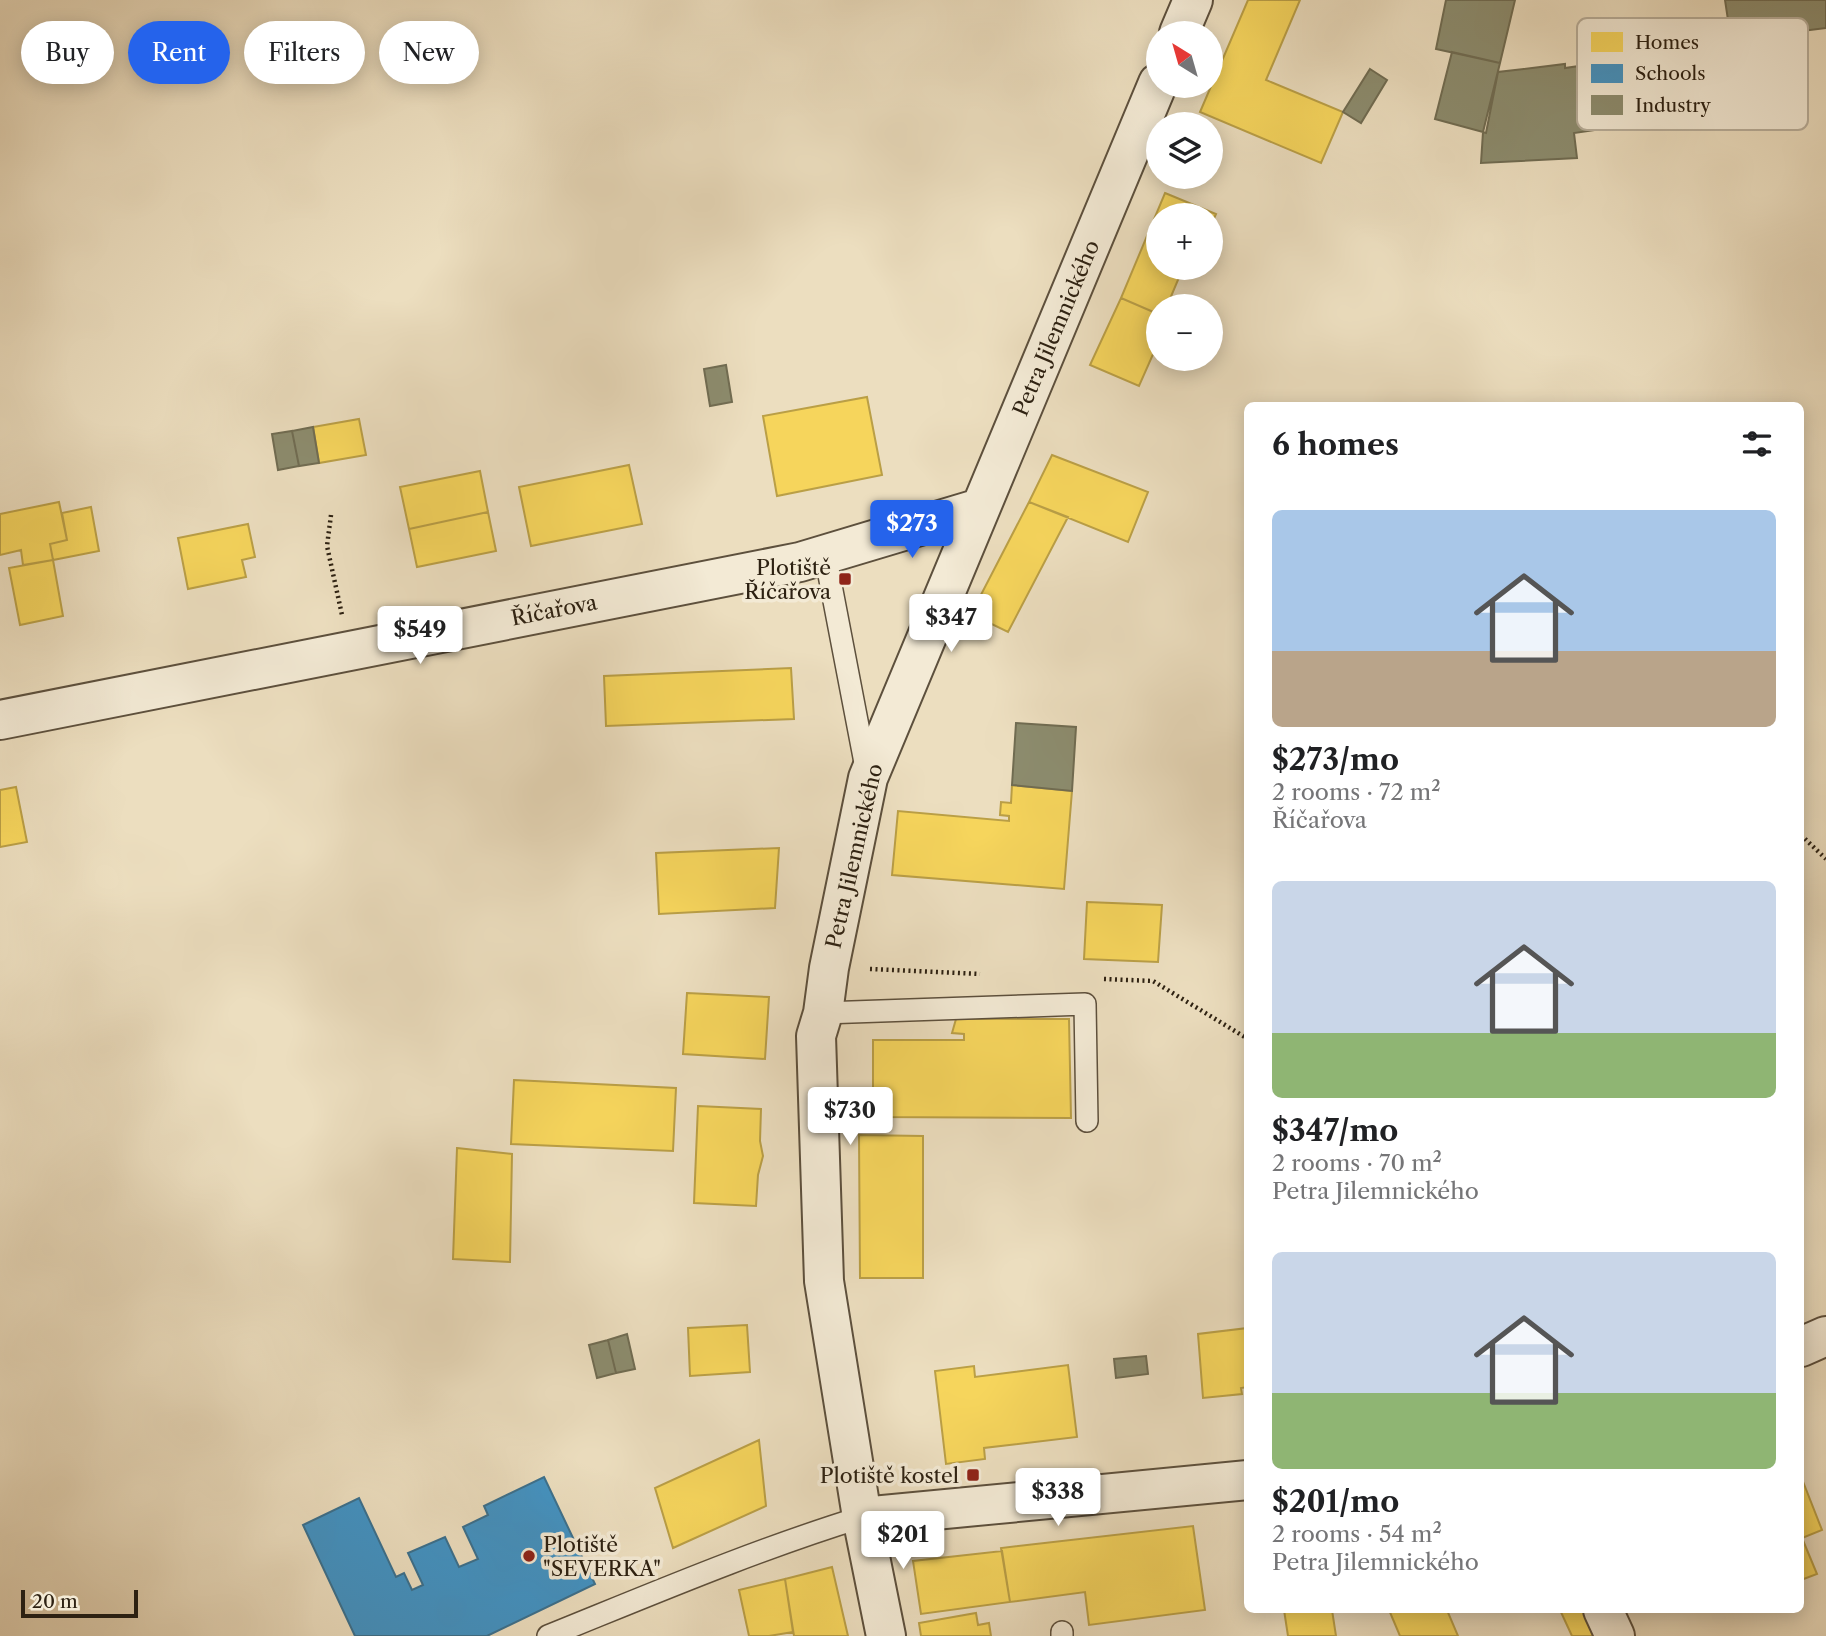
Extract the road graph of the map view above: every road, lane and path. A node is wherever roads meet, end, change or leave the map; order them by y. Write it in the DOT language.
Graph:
graph roads {
  1 [pos="1193,0"];
  2 [pos="1185,21"];
  3 [pos="1152,98"];
  4 [pos="981,508"];
  5 [pos="331,515"];
  6 [pos="825,554"];
  7 [pos="349,650"];
  8 [pos="0,720"];
  9 [pos="868,778"];
  10 [pos="1804,838"];
  11 [pos="1826,859"];
  12 [pos="822,1013"];
  13 [pos="1087,1121"];
  14 [pos="1826,1336"];
  15 [pos="1804,1346"];
  16 [pos="1244,1480"];
  17 [pos="862,1517"];
  18 [pos="1604,1613"];
  19 [pos="548,1636"];
  20 [pos="886,1636"];
  21 [pos="1615,1636"];
  1 -- 2 [label="street"];
  3 -- 4 [label="street, Petra Jilemnického"];
  4 -- 6 [label="street, Říčařova"];
  4 -- 9 [label="street, Petra Jilemnického"];
  5 -- 7 [label="path"];
  6 -- 7 [label="street, Říčařova"];
  6 -- 9 [label="lane"];
  7 -- 8 [label="street, Říčařova"];
  9 -- 12 [label="street, Petra Jilemnického"];
  10 -- 11 [label="path"];
  12 -- 13 [label="lane"];
  12 -- 17 [label="street, Petra Jilemnického"];
  14 -- 15 [label="street"];
  16 -- 17 [label="street"];
  17 -- 19 [label="lane"];
  17 -- 20 [label="street, Petra Jilemnického"];
  18 -- 21 [label="street"];
}
